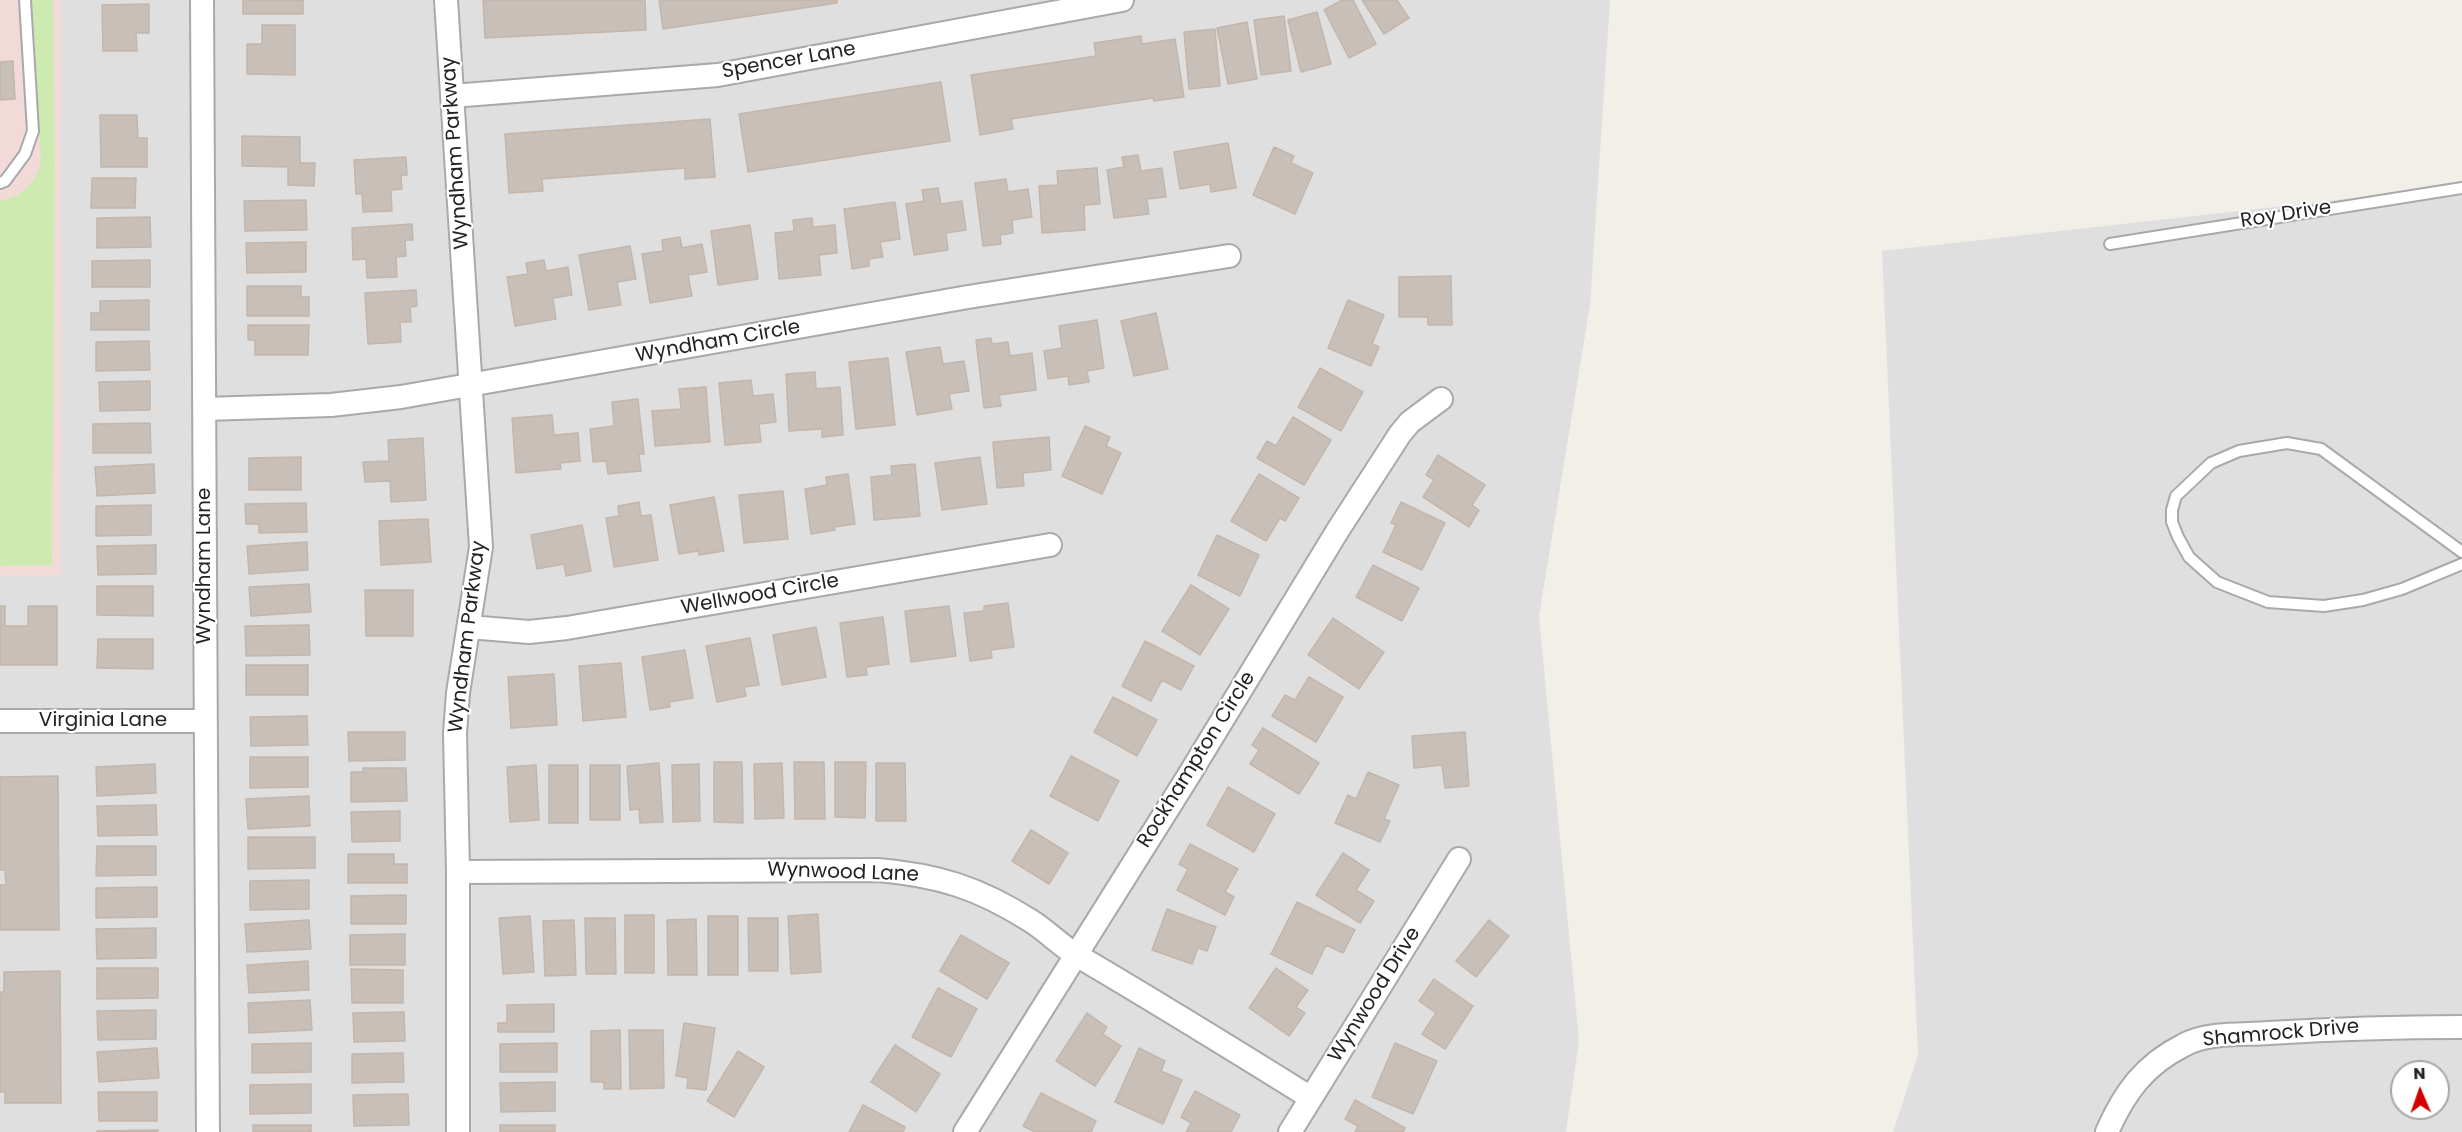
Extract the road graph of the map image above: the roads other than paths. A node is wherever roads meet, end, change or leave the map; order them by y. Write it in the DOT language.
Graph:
graph roads {
  1 [pos="25,0"];
  2 [pos="202,0"];
  3 [pos="446,0"];
  4 [pos="1122,0"];
  5 [pos="452,96"];
  6 [pos="0,183"];
  7 [pos="2462,188"];
  8 [pos="2110,244"];
  9 [pos="1229,256"];
  10 [pos="471,384"];
  11 [pos="1441,399"];
  12 [pos="205,409"];
  13 [pos="1050,545"];
  14 [pos="2462,552"];
  15 [pos="2462,564"];
  16 [pos="469,627"];
  17 [pos="0,721"];
  18 [pos="205,721"];
  19 [pos="1460,859"];
  20 [pos="458,872"];
  21 [pos="1075,954"];
  22 [pos="2462,1027"];
  23 [pos="1311,1098"];
  24 [pos="208,1132"];
  25 [pos="458,1132"];
  26 [pos="965,1132"];
  27 [pos="1290,1132"];
  28 [pos="2107,1132"];
  1 -- 6 [label="lane"];
  2 -- 12 [label="street, Wyndham Lane"];
  3 -- 5 [label="street, Wyndham Parkway"];
  4 -- 5 [label="street, Spencer Lane"];
  5 -- 10 [label="street, Wyndham Parkway"];
  7 -- 8 [label="lane, Roy Drive"];
  9 -- 10 [label="street, Wyndham Circle"];
  10 -- 12 [label="street, Wyndham Circle"];
  10 -- 16 [label="street, Wyndham Parkway"];
  11 -- 21 [label="street, Rockhampton Circle"];
  12 -- 18 [label="street, Wyndham Lane"];
  13 -- 16 [label="street, Wellwood Circle"];
  14 -- 15 [label="lane"];
  16 -- 20 [label="street, Wyndham Parkway"];
  17 -- 18 [label="street, Virginia Lane"];
  18 -- 24 [label="street, Wyndham Lane"];
  19 -- 23 [label="street, Wynwood Drive"];
  20 -- 21 [label="street, Wynwood Lane"];
  20 -- 25 [label="street, Wyndham Parkway"];
  21 -- 23 [label="street, Wynwood Lane"];
  21 -- 26 [label="street, Rockhampton Circle"];
  22 -- 28 [label="street, Shamrock Drive"];
  23 -- 27 [label="street, Wynwood Drive"];
}
